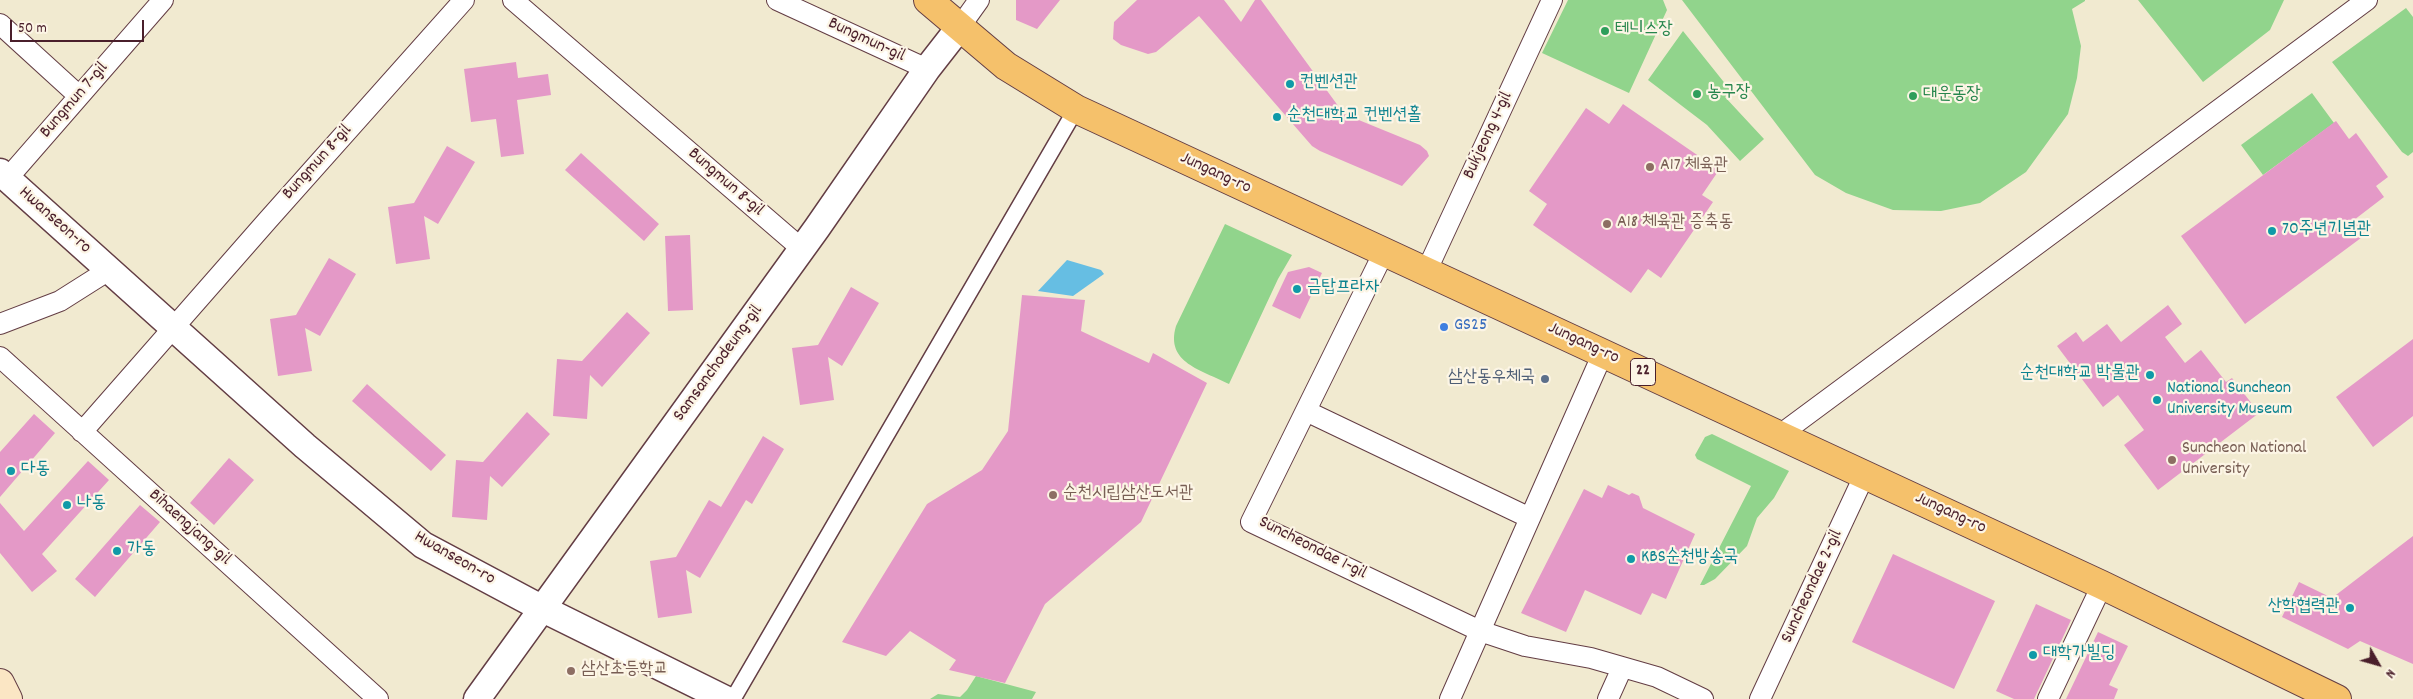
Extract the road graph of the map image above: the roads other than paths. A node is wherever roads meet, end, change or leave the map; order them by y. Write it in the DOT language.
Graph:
graph roads {
  1 [pos="163,0"];
  2 [pos="464,0"];
  3 [pos="512,0"];
  4 [pos="777,0"];
  5 [pos="928,0"];
  6 [pos="979,0"];
  7 [pos="1552,0"];
  8 [pos="2367,0"];
  9 [pos="0,24"];
  10 [pos="959,28"];
  11 [pos="927,69"];
  12 [pos="79,96"];
  13 [pos="1076,109"];
  14 [pos="4,176"];
  15 [pos="802,249"];
  16 [pos="1384,252"];
  17 [pos="109,270"];
  18 [pos="1426,272"];
  19 [pos="0,324"];
  20 [pos="173,328"];
  21 [pos="1603,353"];
  22 [pos="0,357"];
  23 [pos="1306,411"];
  24 [pos="82,432"];
  25 [pos="1781,434"];
  26 [pos="1865,474"];
  27 [pos="1530,518"];
  28 [pos="2102,585"];
  29 [pos="543,608"];
  30 [pos="1480,631"];
  31 [pos="1622,668"];
  32 [pos="0,683"];
  33 [pos="8,699"];
  34 [pos="378,699"];
  35 [pos="477,699"];
  36 [pos="725,699"];
  37 [pos="733,699"];
  38 [pos="1450,699"];
  39 [pos="1608,699"];
  40 [pos="1703,699"];
  41 [pos="1760,699"];
  42 [pos="2048,699"];
  43 [pos="2337,699"];
  1 -- 12 [label="street, Bungmun 7-gil"];
  2 -- 20 [label="street, Bungmun 8-gil"];
  3 -- 15 [label="street, Bungmun 8-gil"];
  4 -- 11 [label="street, Bungmun-gil"];
  5 -- 10 [label="main road, Jungang-ro / 22"];
  6 -- 10 [label="street"];
  7 -- 18 [label="street, Bukjeong 4-gil"];
  8 -- 25 [label="street"];
  9 -- 12 [label="street"];
  10 -- 11 [label="street, Samsanchodeung-gil"];
  10 -- 13 [label="main road, Jungang-ro / 22"];
  11 -- 15 [label="street, Samsanchodeung-gil"];
  12 -- 14 [label="street, Bungmun 7-gil"];
  13 -- 16 [label="main road, Jungang-ro / 22"];
  13 -- 37 [label="street"];
  14 -- 17 [label="street, Hwanseon-ro"];
  15 -- 29 [label="street, Samsanchodeung-gil"];
  16 -- 18 [label="main road, Jungang-ro / 22"];
  16 -- 23 [label="street, Suncheondae 1-gil"];
  17 -- 19 [label="street, Hwanseon-ro"];
  17 -- 20 [label="street, Hwanseon-ro"];
  18 -- 21 [label="main road, Jungang-ro / 22"];
  20 -- 24 [label="street"];
  20 -- 29 [label="street, Hwanseon-ro"];
  21 -- 25 [label="main road, Jungang-ro / 22"];
  21 -- 27 [label="street"];
  22 -- 24 [label="street, Bihaengjang-gil"];
  23 -- 27 [label="street"];
  23 -- 30 [label="street, Suncheondae 1-gil"];
  24 -- 34 [label="street, Bihaengjang-gil"];
  25 -- 26 [label="main road, Jungang-ro / 22"];
  26 -- 28 [label="main road, Jungang-ro / 22"];
  26 -- 41 [label="street, Suncheondae 2-gil"];
  27 -- 30 [label="street"];
  28 -- 42 [label="street"];
  28 -- 43 [label="main road, Jungang-ro / 22"];
  29 -- 35 [label="street, Samsanchodeung-gil"];
  29 -- 36 [label="street, Hwanseon-ro"];
  30 -- 31 [label="street"];
  30 -- 38 [label="street"];
  31 -- 39 [label="street"];
  31 -- 40 [label="street"];
  32 -- 33 [label="main road"];
}
